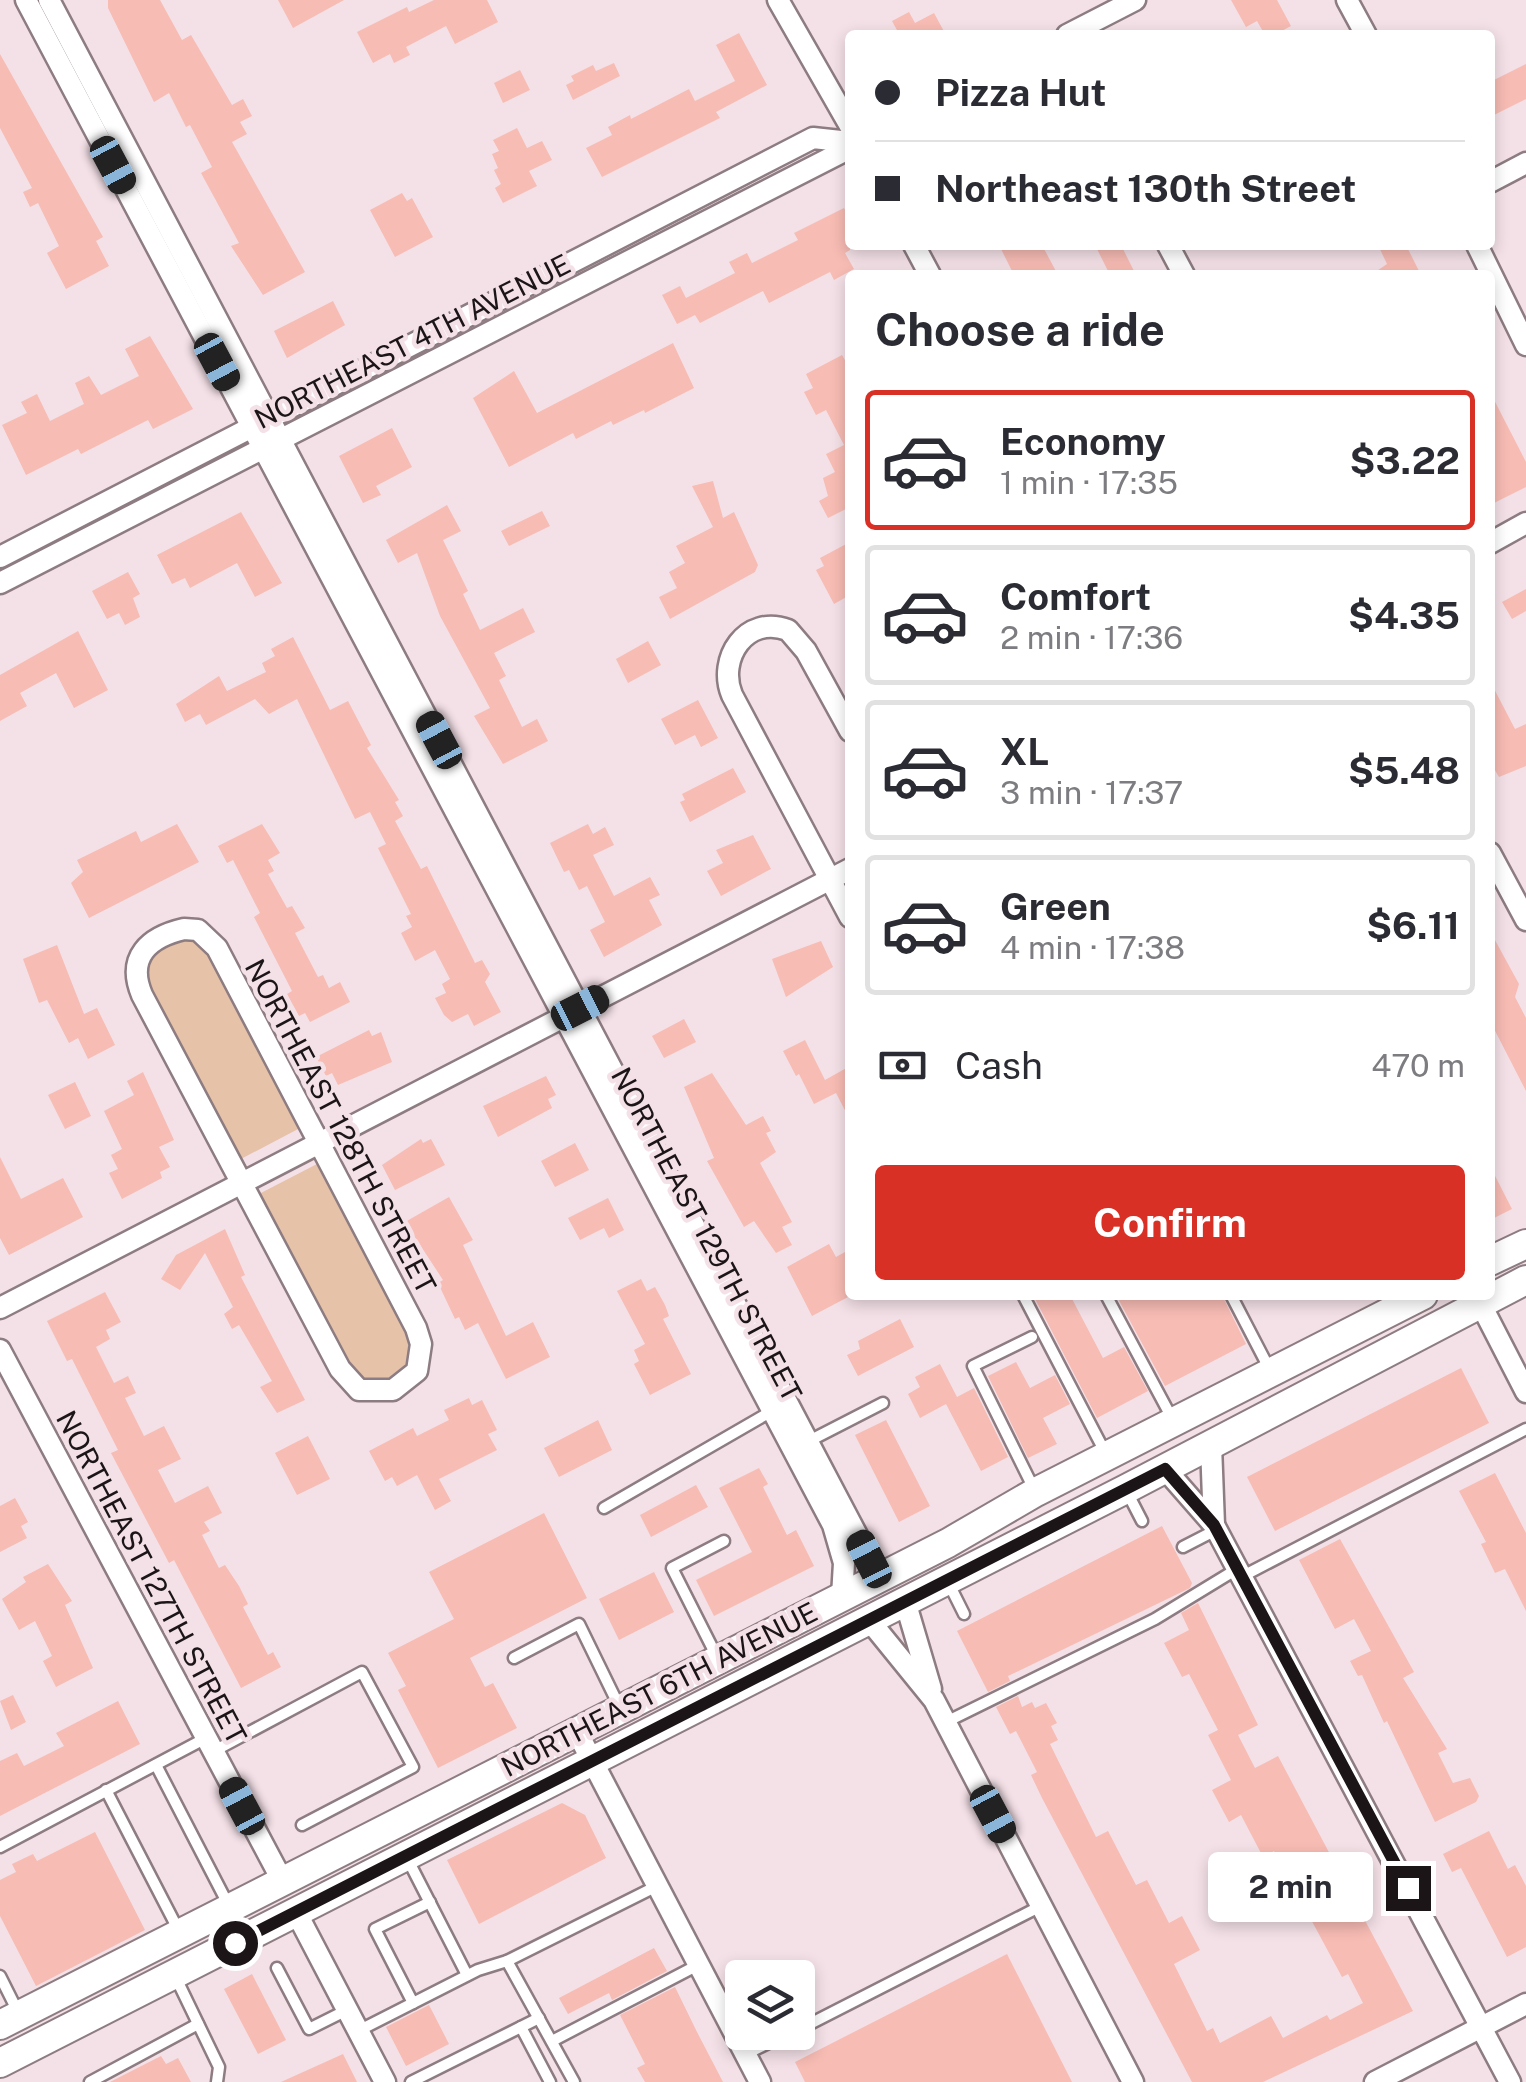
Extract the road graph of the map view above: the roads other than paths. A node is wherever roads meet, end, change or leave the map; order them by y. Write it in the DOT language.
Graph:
graph roads {
  1 [pos="26,0"];
  2 [pos="49,0"];
  3 [pos="778,0"];
  4 [pos="1134,0"];
  5 [pos="1348,0"];
  6 [pos="1077,30"];
  7 [pos="1363,30"];
  8 [pos="845,117"];
  9 [pos="845,144"];
  10 [pos="845,148"];
  11 [pos="1526,163"];
  12 [pos="1495,179"];
  13 [pos="1495,282"];
  14 [pos="1526,345"];
  15 [pos="261,424"];
  16 [pos="271,444"];
  17 [pos="1526,523"];
  18 [pos="1495,540"];
  19 [pos="0,557"];
  20 [pos="0,583"];
  21 [pos="845,722"];
  22 [pos="1495,862"];
  23 [pos="845,872"];
  24 [pos="831,880"];
  25 [pos="845,907"];
  26 [pos="1526,920"];
  27 [pos="571,1012"];
  28 [pos="319,1142"];
  29 [pos="242,1182"];
  30 [pos="1526,1244"];
  31 [pos="1495,1260"];
  32 [pos="1526,1280"];
  33 [pos="1495,1292"];
  34 [pos="1026,1300"];
  35 [pos="1109,1300"];
  36 [pos="1233,1300"];
  37 [pos="1413,1300"];
  38 [pos="1476,1300"];
  39 [pos="1479,1300"];
  40 [pos="0,1308"];
  41 [pos="1032,1337"];
  42 [pos="0,1350"];
  43 [pos="1272,1373"];
  44 [pos="1526,1392"];
  45 [pos="883,1403"];
  46 [pos="779,1407"];
  47 [pos="1174,1423"];
  48 [pos="1526,1428"];
  49 [pos="809,1441"];
  50 [pos="1211,1445"];
  51 [pos="1107,1457"];
  52 [pos="1165,1469"];
  53 [pos="1126,1490"];
  54 [pos="1036,1492"];
  55 [pos="604,1508"];
  56 [pos="1142,1521"];
  57 [pos="1215,1528"];
  58 [pos="724,1541"];
  59 [pos="948,1543"];
  60 [pos="1183,1547"];
  61 [pos="1239,1573"];
  62 [pos="878,1577"];
  63 [pos="946,1579"];
  64 [pos="842,1596"];
  65 [pos="906,1601"];
  66 [pos="964,1614"];
  67 [pos="868,1620"];
  68 [pos="816,1647"];
  69 [pos="514,1658"];
  70 [pos="717,1658"];
  71 [pos="934,1700"];
  72 [pos="620,1706"];
  73 [pos="946,1723"];
  74 [pos="576,1730"];
  75 [pos="210,1744"];
  76 [pos="593,1762"];
  77 [pos="156,1764"];
  78 [pos="106,1790"];
  79 [pos="302,1825"];
  80 [pos="0,1847"];
  81 [pos="339,1854"];
  82 [pos="406,1857"];
  83 [pos="283,1882"];
  84 [pos="657,1886"];
  85 [pos="430,1902"];
  86 [pos="1041,1906"];
  87 [pos="230,1908"];
  88 [pos="296,1912"];
  89 [pos="180,1934"];
  90 [pos="508,1960"];
  91 [pos="698,1965"];
  92 [pos="278,1968"];
  93 [pos="174,1974"];
  94 [pos="468,1975"];
  95 [pos="0,1976"];
  96 [pos="413,2003"];
  97 [pos="1526,2004"];
  98 [pos="347,2010"];
  99 [pos="539,2018"];
  100 [pos="10,2020"];
  101 [pos="815,2020"];
  102 [pos="198,2024"];
  103 [pos="521,2027"];
  104 [pos="1482,2027"];
  105 [pos="358,2031"];
  106 [pos="552,2042"];
  107 [pos="754,2050"];
  108 [pos="745,2054"];
  109 [pos="9,2068"];
  110 [pos="90,2082"];
  111 [pos="217,2082"];
  112 [pos="385,2082"];
  113 [pos="411,2082"];
  114 [pos="550,2082"];
  115 [pos="574,2082"];
  116 [pos="760,2082"];
  117 [pos="1133,2082"];
  118 [pos="1375,2082"];
  119 [pos="1510,2082"];
  1 -- 15 [label="street, NORTHEAST 129TH STREET"];
  2 -- 15 [label="street, NORTHEAST 129TH STREET"];
  3 -- 8 [label="street"];
  4 -- 6 [label="street"];
  5 -- 7 [label="street"];
  9 -- 15 [label="street, NORTHEAST 4TH AVENUE"];
  10 -- 16 [label="street, NORTHEAST 4TH AVENUE"];
  11 -- 12 [label="street"];
  13 -- 14 [label="street"];
  15 -- 16 [label="street, NORTHEAST 129TH STREET"];
  15 -- 19 [label="street, NORTHEAST 4TH AVENUE"];
  16 -- 20 [label="street, NORTHEAST 4TH AVENUE"];
  16 -- 27 [label="street, NORTHEAST 129TH STREET"];
  17 -- 18 [label="street"];
  21 -- 24 [label="street"];
  22 -- 26 [label="street"];
  23 -- 24 [label="street"];
  24 -- 25 [label="street"];
  24 -- 27 [label="street"];
  27 -- 28 [label="street"];
  27 -- 46 [label="street, NORTHEAST 129TH STREET"];
  28 -- 29 [label="street"];
  28 -- 29 [label="street, NORTHEAST 128TH STREET"];
  28 -- 29 [label="street, NORTHEAST 128TH STREET"];
  29 -- 40 [label="street"];
  30 -- 31 [label="main road"];
  32 -- 33 [label="main road, NORTHEAST 6TH AVENUE"];
  34 -- 51 [label="lane"];
  35 -- 47 [label="lane"];
  36 -- 43 [label="lane"];
  37 -- 43 [label="main road, NORTHEAST 6TH AVENUE"];
  38 -- 50 [label="main road, NORTHEAST 6TH AVENUE"];
  39 -- 44 [label="street"];
  41 -- 54 [label="lane"];
  42 -- 75 [label="street, NORTHEAST 127TH STREET"];
  43 -- 47 [label="main road, NORTHEAST 6TH AVENUE"];
  45 -- 49 [label="lane"];
  46 -- 49 [label="street, NORTHEAST 129TH STREET"];
  46 -- 55 [label="lane"];
  46 -- 64 [label="street, NORTHEAST 129TH STREET"];
  47 -- 51 [label="main road, NORTHEAST 6TH AVENUE"];
  48 -- 61 [label="lane"];
  49 -- 62 [label="street, NORTHEAST 129TH STREET"];
  50 -- 52 [label="main road, NORTHEAST 6TH AVENUE"];
  50 -- 57 [label="street"];
  51 -- 54 [label="main road, NORTHEAST 6TH AVENUE"];
  52 -- 53 [label="main road, NORTHEAST 6TH AVENUE"];
  52 -- 57 [label="street"];
  53 -- 56 [label="lane"];
  53 -- 63 [label="main road, NORTHEAST 6TH AVENUE"];
  54 -- 59 [label="main road, NORTHEAST 6TH AVENUE"];
  57 -- 60 [label="lane"];
  57 -- 61 [label="street"];
  58 -- 70 [label="lane"];
  59 -- 62 [label="main road, NORTHEAST 6TH AVENUE"];
  59 -- 67 [label="main road"];
  61 -- 73 [label="lane"];
  61 -- 104 [label="street"];
  62 -- 64 [label="main road, NORTHEAST 6TH AVENUE"];
  62 -- 68 [label="main road"];
  63 -- 65 [label="main road, NORTHEAST 6TH AVENUE"];
  63 -- 66 [label="lane"];
  64 -- 70 [label="main road, NORTHEAST 6TH AVENUE"];
  65 -- 67 [label="main road, NORTHEAST 6TH AVENUE"];
  65 -- 71 [label="street"];
  67 -- 68 [label="main road, NORTHEAST 6TH AVENUE"];
  67 -- 71 [label="street"];
  68 -- 76 [label="main road, NORTHEAST 6TH AVENUE"];
  69 -- 72 [label="lane"];
  70 -- 72 [label="main road, NORTHEAST 6TH AVENUE"];
  71 -- 73 [label="street"];
  72 -- 74 [label="main road, NORTHEAST 6TH AVENUE"];
  73 -- 86 [label="street"];
  74 -- 76 [label="street"];
  74 -- 81 [label="main road, NORTHEAST 6TH AVENUE"];
  75 -- 77 [label="lane"];
  75 -- 79 [label="lane"];
  75 -- 83 [label="street, NORTHEAST 127TH STREET"];
  76 -- 82 [label="main road, NORTHEAST 6TH AVENUE"];
  76 -- 84 [label="street"];
  77 -- 78 [label="lane"];
  77 -- 87 [label="lane"];
  78 -- 80 [label="lane"];
  78 -- 89 [label="lane"];
  81 -- 83 [label="main road, NORTHEAST 6TH AVENUE"];
  81 -- 88 [label="main road"];
  82 -- 85 [label="lane"];
  82 -- 88 [label="main road, NORTHEAST 6TH AVENUE"];
  83 -- 87 [label="main road, NORTHEAST 6TH AVENUE"];
  84 -- 90 [label="lane"];
  84 -- 91 [label="street"];
  85 -- 94 [label="lane"];
  85 -- 96 [label="lane"];
  86 -- 101 [label="lane"];
  86 -- 117 [label="street"];
  87 -- 89 [label="main road, NORTHEAST 6TH AVENUE"];
  88 -- 93 [label="main road, NORTHEAST 6TH AVENUE"];
  88 -- 98 [label="street"];
  89 -- 100 [label="main road, NORTHEAST 6TH AVENUE"];
  90 -- 94 [label="lane"];
  90 -- 99 [label="lane"];
  91 -- 106 [label="lane"];
  91 -- 108 [label="street"];
  92 -- 98 [label="lane"];
  93 -- 102 [label="lane"];
  93 -- 109 [label="main road, NORTHEAST 6TH AVENUE"];
  94 -- 96 [label="lane"];
  95 -- 100 [label="lane"];
  96 -- 105 [label="lane"];
  97 -- 104 [label="street"];
  98 -- 105 [label="street"];
  99 -- 103 [label="lane"];
  99 -- 106 [label="lane"];
  102 -- 110 [label="lane"];
  102 -- 111 [label="lane"];
  103 -- 113 [label="lane"];
  103 -- 114 [label="lane"];
  104 -- 118 [label="street"];
  104 -- 119 [label="street"];
  105 -- 112 [label="street"];
  106 -- 115 [label="lane"];
  107 -- 108 [label="lane"];
  108 -- 116 [label="street"];
}
